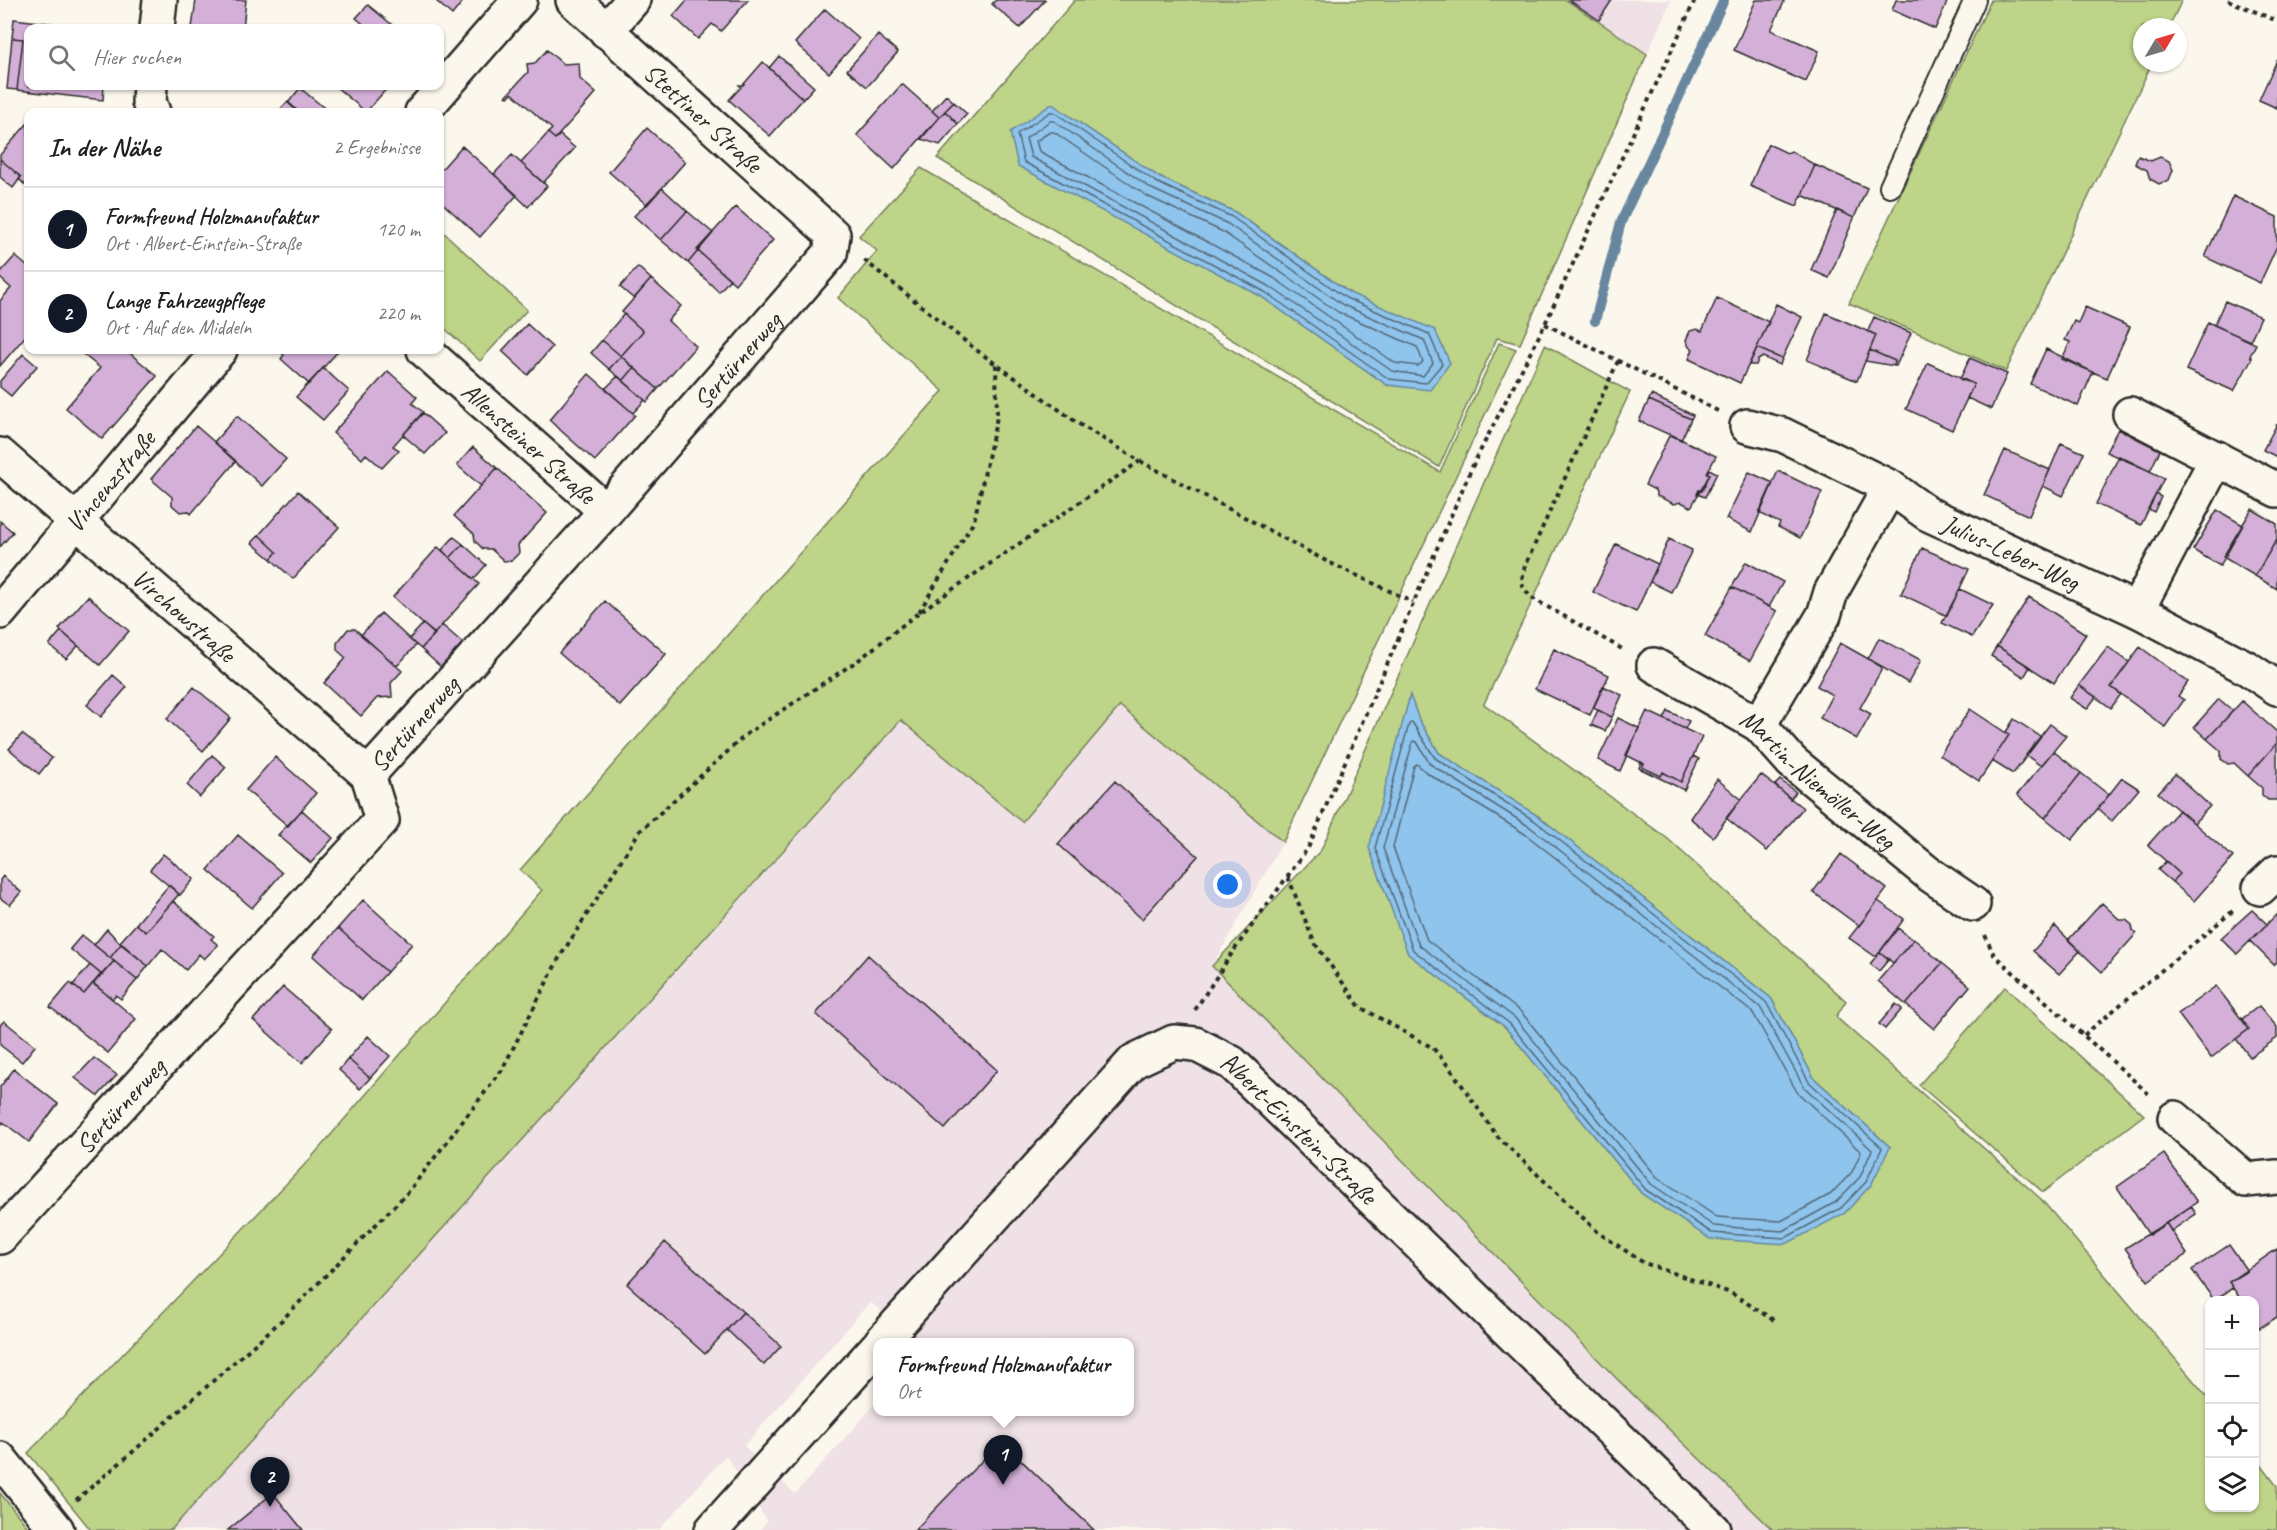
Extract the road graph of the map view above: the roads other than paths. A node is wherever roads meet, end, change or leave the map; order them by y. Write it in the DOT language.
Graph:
graph roads {
  1 [pos="160,0"];
  2 [pos="520,0"];
  3 [pos="573,0"];
  4 [pos="633,0"];
  5 [pos="1975,0"];
  6 [pos="157,24"];
  7 [pos="606,31"];
  8 [pos="444,87"];
  9 [pos="150,90"];
  10 [pos="441,90"];
  11 [pos="151,108"];
  12 [pos="426,108"];
  13 [pos="1890,187"];
  14 [pos="833,235"];
  15 [pos="217,354"];
  16 [pos="429,354"];
  17 [pos="2130,414"];
  18 [pos="1747,426"];
  19 [pos="0,455"];
  20 [pos="2217,458"];
  21 [pos="1890,487"];
  22 [pos="2277,490"];
  23 [pos="606,511"];
  24 [pos="77,522"];
  25 [pos="2137,610"];
  26 [pos="0,612"];
  27 [pos="1654,666"];
  28 [pos="2277,688"];
  29 [pos="1759,725"];
  30 [pos="368,775"];
  31 [pos="1973,904"];
  32 [pos="2175,1118"];
  33 [pos="2277,1177"];
  34 [pos="0,1238"];
  35 [pos="885,1338"];
  36 [pos="873,1351"];
  37 [pos="0,1459"];
  38 [pos="53,1526"];
  39 [pos="712,1530"];
  40 [pos="1714,1530"];
  1 -- 6 [label="street"];
  2 -- 8 [label="street"];
  3 -- 7 [label="street, Stettiner Straße"];
  4 -- 7 [label="street"];
  5 -- 13 [label="lane"];
  7 -- 14 [label="street, Stettiner Straße"];
  9 -- 11 [label="street"];
  10 -- 12 [label="street"];
  14 -- 23 [label="street, Sertürnerweg"];
  15 -- 24 [label="street, Vincenzstraße"];
  16 -- 23 [label="street, Allensteiner Straße"];
  17 -- 20 [label="street"];
  18 -- 21 [label="street, Julius-Leber-Weg"];
  19 -- 24 [label="street, Virchowstraße"];
  20 -- 22 [label="street"];
  20 -- 25 [label="street"];
  21 -- 25 [label="street, Julius-Leber-Weg"];
  21 -- 29 [label="street"];
  23 -- 30 [label="street, Sertürnerweg"];
  24 -- 26 [label="street, Vincenzstraße"];
  24 -- 30 [label="street, Virchowstraße"];
  25 -- 28 [label="street, Julius-Leber-Weg"];
  27 -- 29 [label="street, Martin-Niemöller-Weg"];
  29 -- 31 [label="street, Martin-Niemöller-Weg"];
  30 -- 34 [label="street, Sertürnerweg"];
  32 -- 33 [label="street"];
  35 -- 40 [label="street, Albert-Einstein-Straße"];
  36 -- 39 [label="street"];
  37 -- 38 [label="street"];
}
